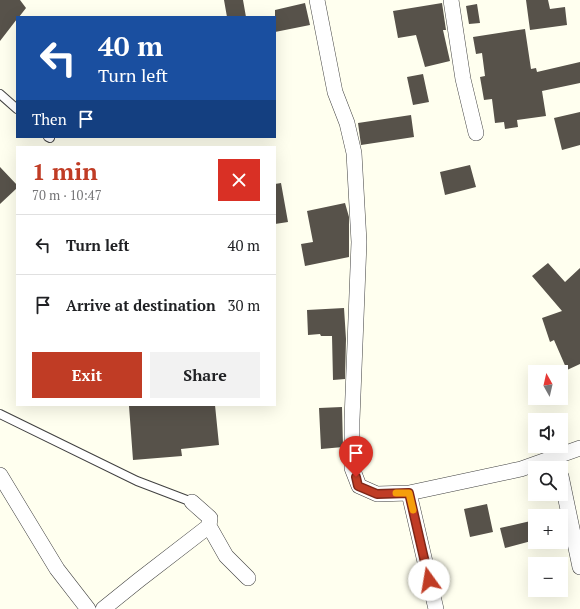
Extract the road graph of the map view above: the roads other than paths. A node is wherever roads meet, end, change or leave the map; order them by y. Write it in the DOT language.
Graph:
graph roads {
  1 [pos="317,0"];
  2 [pos="451,0"];
  3 [pos="0,94"];
  4 [pos="16,108"];
  5 [pos="476,134"];
  6 [pos="0,414"];
  7 [pos="580,448"];
  8 [pos="560,461"];
  9 [pos="528,468"];
  10 [pos="0,475"];
  11 [pos="409,493"];
  12 [pos="566,501"];
  13 [pos="192,502"];
  14 [pos="209,526"];
  15 [pos="580,568"];
  16 [pos="248,578"];
  17 [pos="88,609"];
  18 [pos="103,609"];
  19 [pos="436,609"];
  1 -- 11 [label="street"];
  2 -- 5 [label="street"];
  3 -- 4 [label="lane"];
  6 -- 13 [label="lane"];
  7 -- 8 [label="street"];
  9 -- 11 [label="street"];
  10 -- 17 [label="street"];
  11 -- 19 [label="street"];
  12 -- 15 [label="street"];
  13 -- 14 [label="street"];
  14 -- 16 [label="street"];
  14 -- 18 [label="street"];
}
